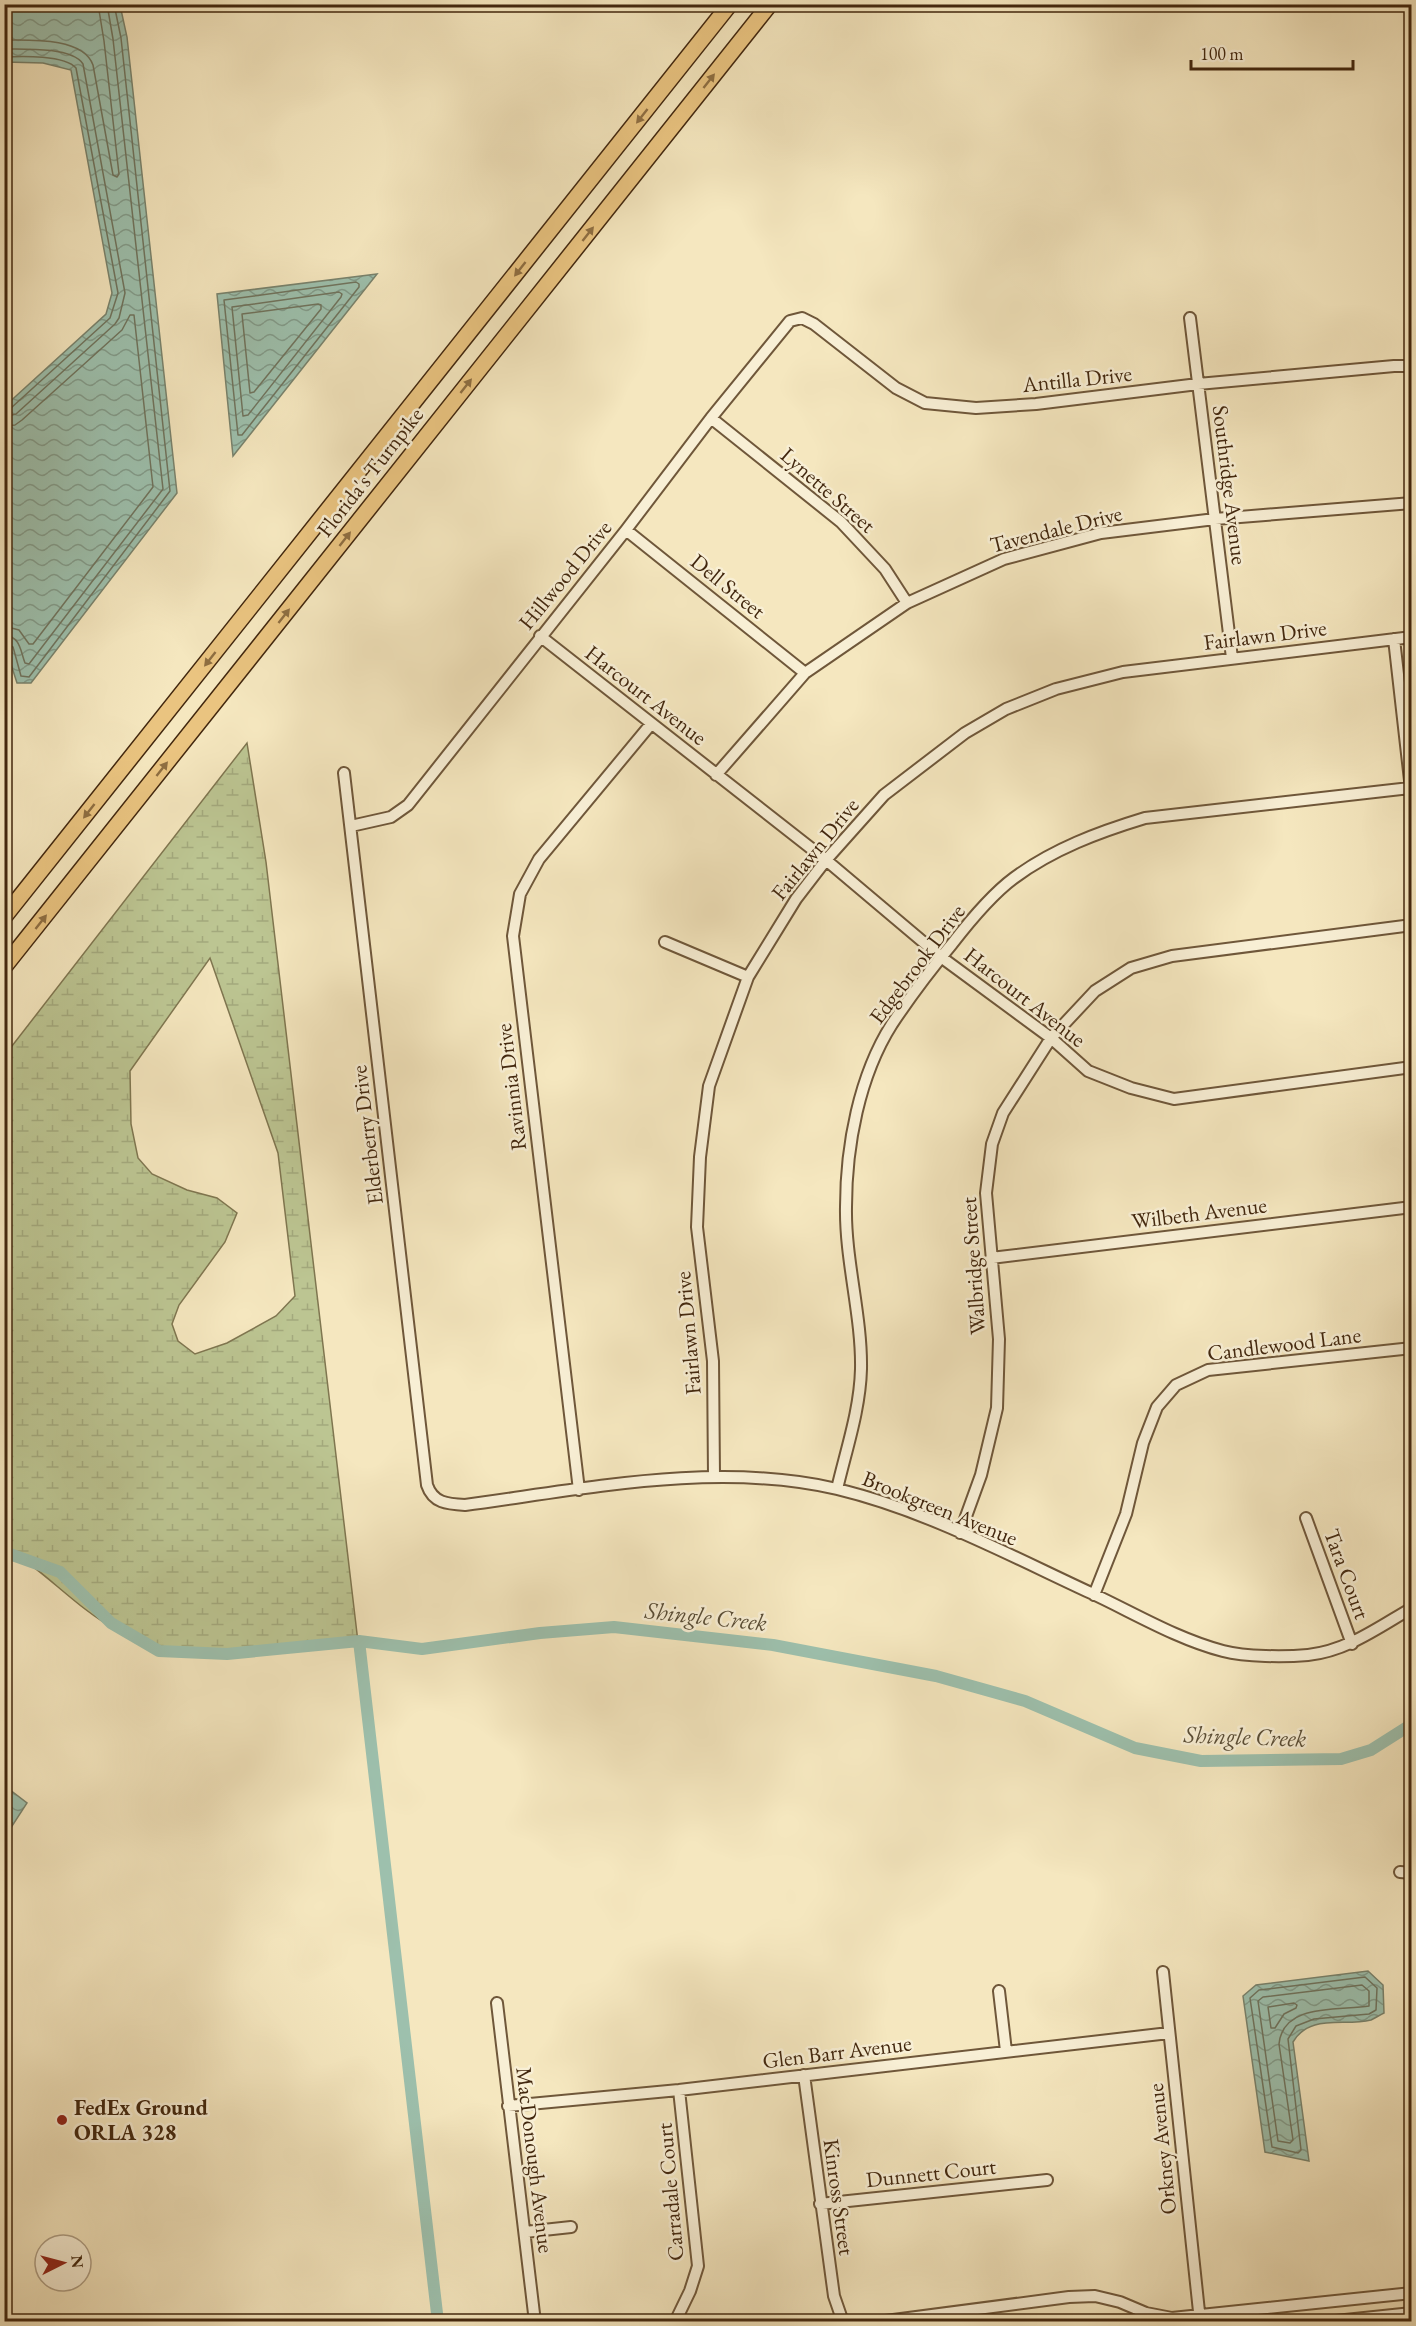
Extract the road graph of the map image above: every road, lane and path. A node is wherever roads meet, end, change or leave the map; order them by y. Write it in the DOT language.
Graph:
graph roads {
  1 [pos="730,4"];
  2 [pos="770,4"];
  3 [pos="1190,318"];
  4 [pos="790,321"];
  5 [pos="1412,366"];
  6 [pos="1198,384"];
  7 [pos="711,418"];
  8 [pos="1410,504"];
  9 [pos="1215,519"];
  10 [pos="626,530"];
  11 [pos="907,603"];
  12 [pos="540,636"];
  13 [pos="1412,637"];
  14 [pos="1394,639"];
  15 [pos="1232,658"];
  16 [pos="805,673"];
  17 [pos="651,724"];
  18 [pos="344,773"];
  19 [pos="716,775"];
  20 [pos="1411,793"];
  21 [pos="351,826"];
  22 [pos="826,860"];
  23 [pos="4,917"];
  24 [pos="1412,925"];
  25 [pos="665,942"];
  26 [pos="941,957"];
  27 [pos="4,967"];
  28 [pos="748,977"];
  29 [pos="1051,1038"];
  30 [pos="1412,1067"];
  31 [pos="1412,1207"];
  32 [pos="991,1258"];
  33 [pos="1412,1348"];
  34 [pos="714,1476"];
  35 [pos="837,1489"];
  36 [pos="579,1490"];
  37 [pos="430,1493"];
  38 [pos="1306,1518"];
  39 [pos="960,1533"];
  40 [pos="1094,1595"];
  41 [pos="1412,1608"];
  42 [pos="1352,1644"];
  43 [pos="1163,1972"];
  44 [pos="999,1990"];
  45 [pos="497,2003"];
  46 [pos="1169,2033"];
  47 [pos="1006,2051"];
  48 [pos="804,2075"];
  49 [pos="679,2090"];
  50 [pos="508,2106"];
  51 [pos="1047,2180"];
  52 [pos="820,2204"];
  53 [pos="571,2228"];
  54 [pos="525,2232"];
  55 [pos="1412,2293"];
  56 [pos="1412,2313"];
  57 [pos="1200,2318"];
  58 [pos="535,2322"];
  59 [pos="675,2322"];
  60 [pos="843,2322"];
  61 [pos="878,2322"];
  62 [pos="1326,2322"];
  1 -- 23 [label="highway, Florida's Turnpike, one-way"];
  27 -- 2 [label="highway, Florida's Turnpike, one-way"];
  3 -- 6 [label="street, Southridge Avenue"];
  4 -- 6 [label="street, Antilla Drive"];
  4 -- 7 [label="street, Hillwood Drive"];
  5 -- 6 [label="street, Antilla Drive"];
  6 -- 9 [label="street, Southridge Avenue"];
  7 -- 10 [label="street, Hillwood Drive"];
  7 -- 11 [label="street, Lynette Street"];
  8 -- 9 [label="street, Tavendale Drive"];
  9 -- 11 [label="street, Tavendale Drive"];
  9 -- 15 [label="street, Southridge Avenue"];
  10 -- 12 [label="street, Hillwood Drive"];
  10 -- 16 [label="street, Dell Street"];
  11 -- 16 [label="street, Tavendale Drive"];
  12 -- 17 [label="street, Harcourt Avenue"];
  12 -- 21 [label="street, Hillwood Drive"];
  13 -- 14 [label="street, Fairlawn Drive"];
  14 -- 15 [label="street, Fairlawn Drive"];
  14 -- 20 [label="street"];
  15 -- 22 [label="street, Fairlawn Drive"];
  16 -- 19 [label="street, Tavendale Drive"];
  17 -- 19 [label="street, Harcourt Avenue"];
  17 -- 36 [label="street, Ravinnia Drive"];
  18 -- 21 [label="street, Elderberry Drive"];
  19 -- 22 [label="street, Harcourt Avenue"];
  20 -- 26 [label="street, Edgebrook Drive"];
  21 -- 37 [label="street, Elderberry Drive"];
  22 -- 26 [label="street, Harcourt Avenue"];
  22 -- 28 [label="street, Fairlawn Drive"];
  24 -- 29 [label="street, Walbridge Street"];
  25 -- 28 [label="street"];
  26 -- 29 [label="street, Harcourt Avenue"];
  26 -- 35 [label="street, Edgebrook Drive"];
  28 -- 34 [label="street, Fairlawn Drive"];
  29 -- 30 [label="street, Harcourt Avenue"];
  29 -- 32 [label="street, Walbridge Street"];
  31 -- 32 [label="street, Wilbeth Avenue"];
  32 -- 39 [label="street, Walbridge Street"];
  33 -- 40 [label="street, Candlewood Lane"];
  34 -- 35 [label="street, Brookgreen Avenue"];
  34 -- 36 [label="street, Brookgreen Avenue"];
  35 -- 39 [label="street, Brookgreen Avenue"];
  36 -- 37 [label="street, Brookgreen Avenue"];
  38 -- 42 [label="street, Tara Court"];
  39 -- 40 [label="street, Brookgreen Avenue"];
  40 -- 42 [label="street, Brookgreen Avenue"];
  41 -- 42 [label="street, Brookgreen Avenue"];
  43 -- 46 [label="street, Orkney Avenue"];
  44 -- 47 [label="street"];
  45 -- 50 [label="street, MacDonough Avenue"];
  46 -- 47 [label="street, Glen Barr Avenue"];
  46 -- 57 [label="street, Orkney Avenue"];
  47 -- 48 [label="street, Glen Barr Avenue"];
  48 -- 49 [label="street, Glen Barr Avenue"];
  48 -- 52 [label="street, Kinross Street"];
  49 -- 50 [label="street, Glen Barr Avenue"];
  49 -- 59 [label="street, Carradale Court"];
  50 -- 54 [label="street, MacDonough Avenue"];
  51 -- 52 [label="street, Dunnett Court"];
  52 -- 60 [label="street, Kinross Street"];
  53 -- 54 [label="street"];
  54 -- 58 [label="street, MacDonough Avenue"];
  55 -- 57 [label="street"];
  56 -- 62 [label="street"];
  57 -- 61 [label="street"];
}
